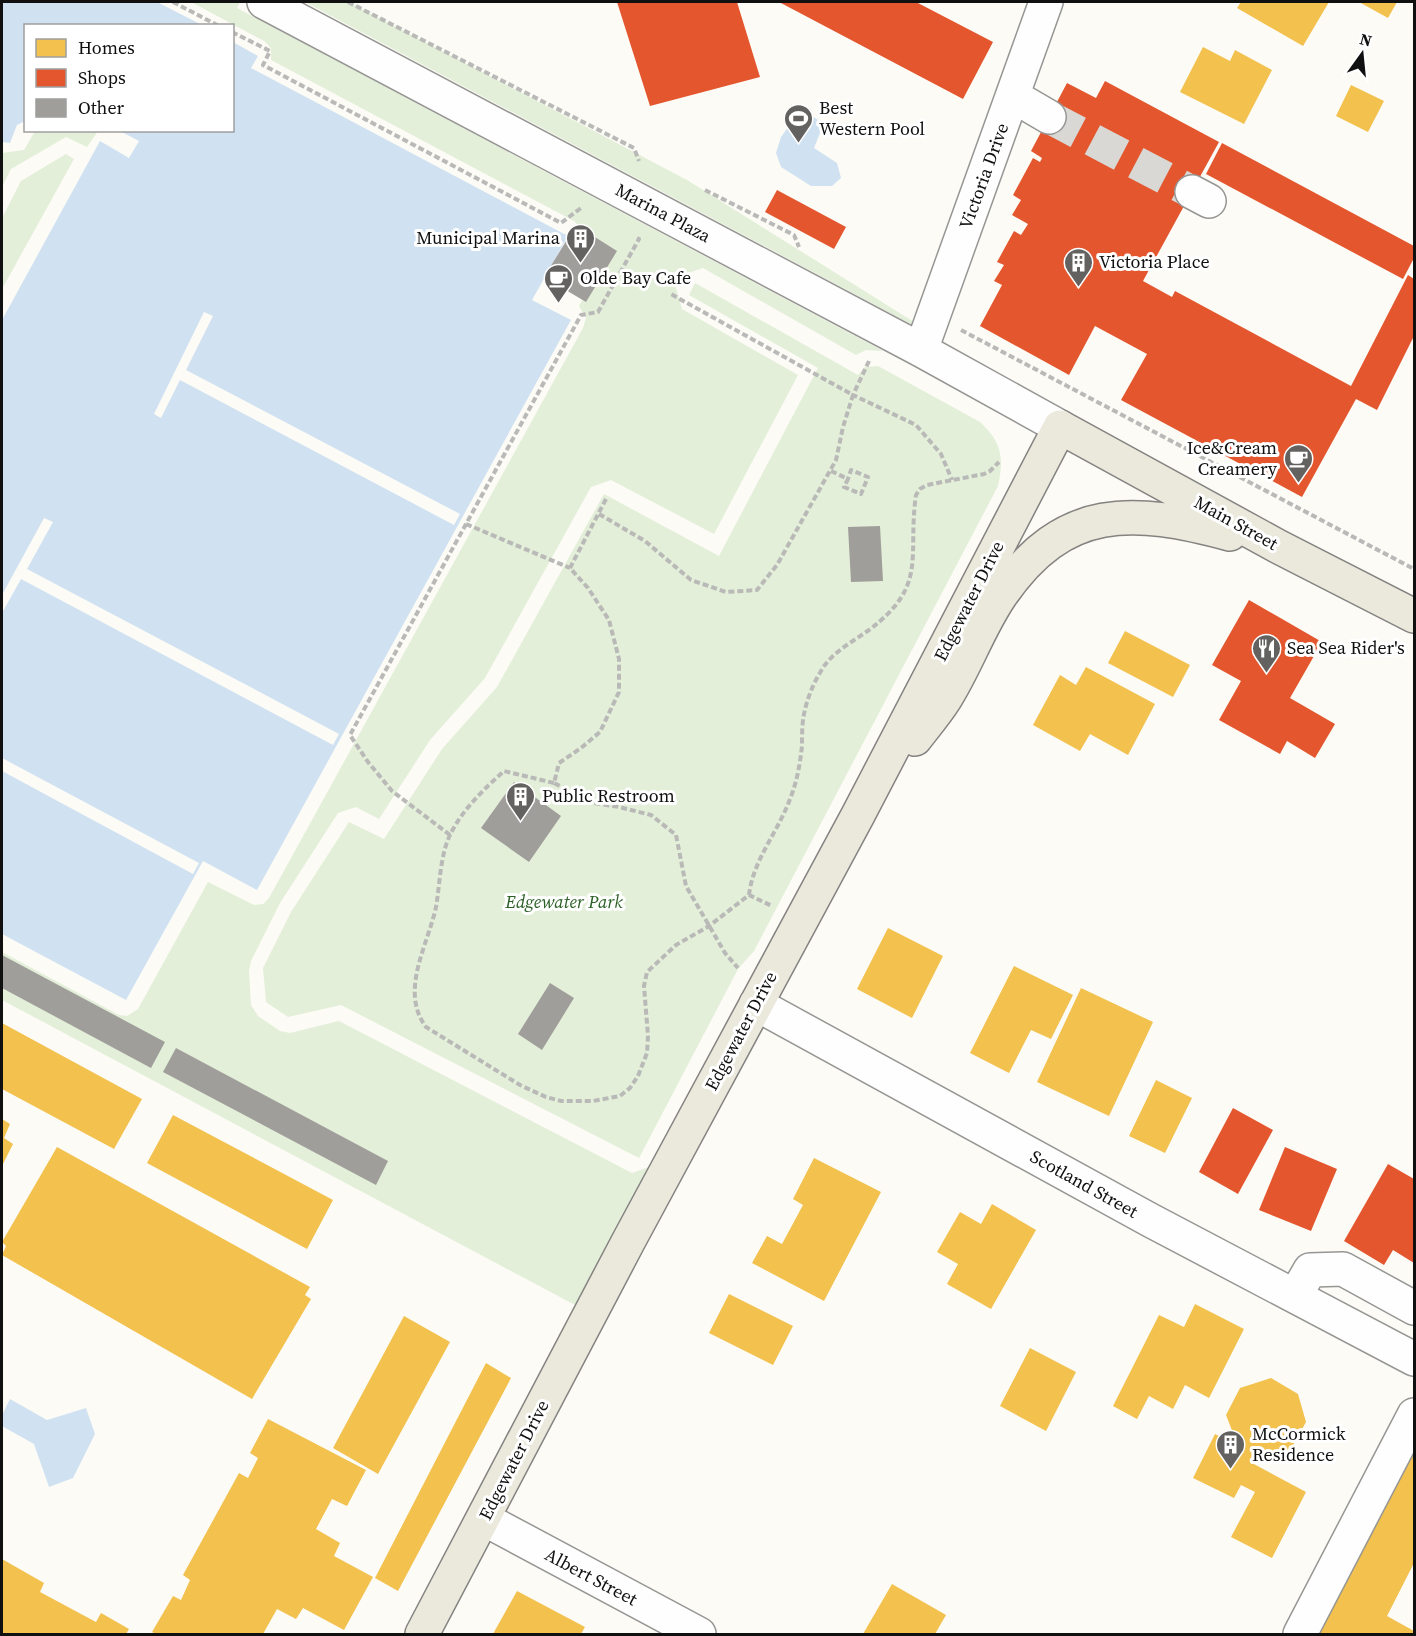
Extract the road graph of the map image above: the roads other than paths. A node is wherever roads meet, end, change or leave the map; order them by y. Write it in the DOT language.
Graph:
graph roads {
  1 [pos="264,2"];
  2 [pos="1046,2"];
  3 [pos="1013,96"];
  4 [pos="1049,117"];
  5 [pos="921,350"];
  6 [pos="1060,427"];
  7 [pos="1280,547"];
  8 [pos="1414,616"];
  9 [pos="858,815"];
  10 [pos="756,1004"];
  11 [pos="1367,1282"];
  12 [pos="1295,1296"];
  13 [pos="1414,1308"];
  14 [pos="1346,1323"];
  15 [pos="1414,1359"];
  16 [pos="1414,1415"];
  17 [pos="483,1520"];
  18 [pos="422,1635"];
  19 [pos="699,1635"];
  20 [pos="1300,1635"];
  1 -- 5 [label="street, Marina Plaza"];
  2 -- 3 [label="street, Victoria Drive"];
  3 -- 4 [label="street"];
  3 -- 5 [label="street, Victoria Drive"];
  5 -- 6 [label="street, Marina Plaza"];
  6 -- 7 [label="main road, Main Street"];
  6 -- 9 [label="main road, Edgewater Drive"];
  7 -- 8 [label="main road, Main Street"];
  7 -- 9 [label="main road"];
  9 -- 10 [label="main road, Edgewater Drive"];
  10 -- 12 [label="street, Scotland Street"];
  10 -- 17 [label="main road, Edgewater Drive"];
  11 -- 12 [label="street"];
  11 -- 13 [label="street"];
  11 -- 14 [label="street"];
  12 -- 14 [label="street, Scotland Street"];
  14 -- 15 [label="street, Scotland Street"];
  16 -- 20 [label="street"];
  17 -- 18 [label="main road, Edgewater Drive"];
  17 -- 19 [label="street, Albert Street"];
}
